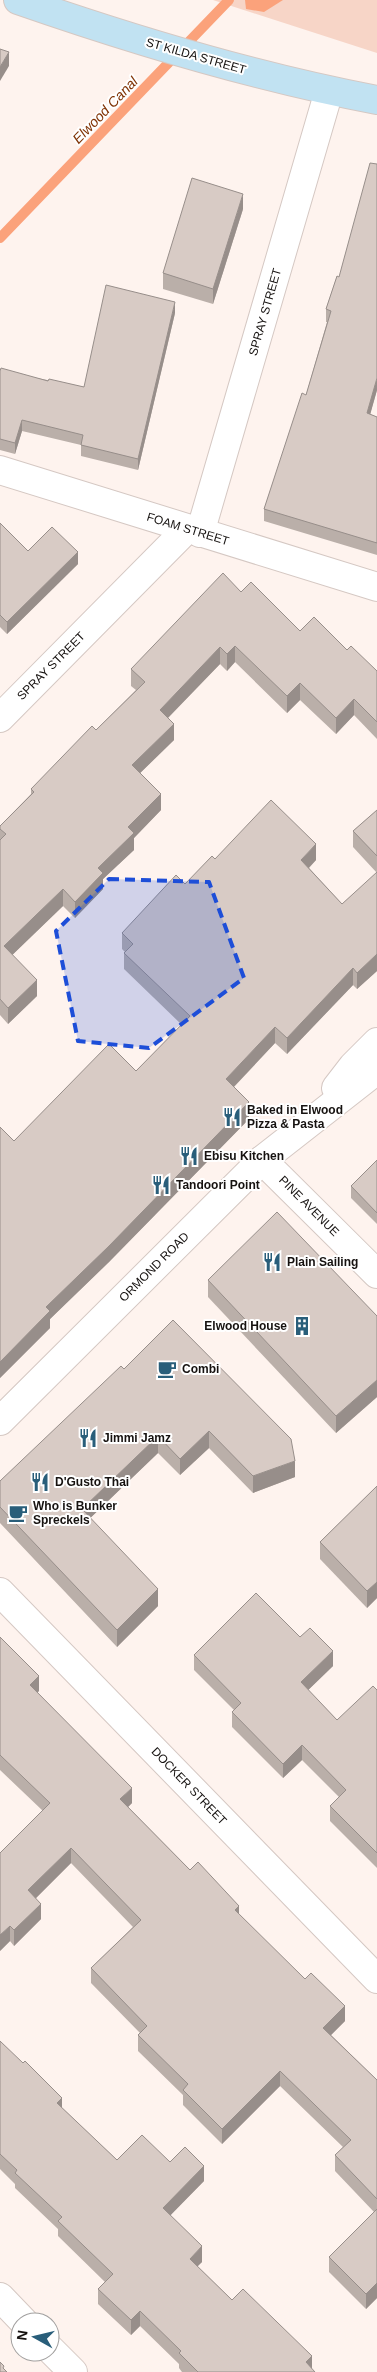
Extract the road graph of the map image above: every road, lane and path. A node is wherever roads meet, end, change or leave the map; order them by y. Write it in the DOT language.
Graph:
graph roads {
  1 [pos="18,0"];
  2 [pos="329,91"];
  3 [pos="377,100"];
  4 [pos="0,470"];
  5 [pos="194,531"];
  6 [pos="377,587"];
  7 [pos="0,718"];
  8 [pos="377,1042"];
  9 [pos="377,1070"];
  10 [pos="313,1119"];
  11 [pos="262,1160"];
  12 [pos="377,1274"];
  13 [pos="0,1421"];
  14 [pos="0,1592"];
  15 [pos="377,1979"];
  16 [pos="0,2297"];
  17 [pos="14,2312"];
  18 [pos="60,2358"];
  19 [pos="73,2372"];
  1 -- 2 [label="main road, ST KILDA STREET"];
  2 -- 3 [label="main road, ST KILDA STREET"];
  2 -- 5 [label="street, SPRAY STREET"];
  4 -- 5 [label="street, FOAM STREET"];
  5 -- 6 [label="street, FOAM STREET"];
  5 -- 7 [label="street, SPRAY STREET"];
  8 -- 10 [label="street, ORMOND ROAD"];
  9 -- 10 [label="street, ORMOND ROAD"];
  10 -- 11 [label="street, ORMOND ROAD"];
  11 -- 12 [label="street, PINE AVENUE"];
  11 -- 13 [label="street, ORMOND ROAD"];
  14 -- 15 [label="street, DOCKER STREET"];
  16 -- 17 [label="street"];
  18 -- 19 [label="street"];
}
